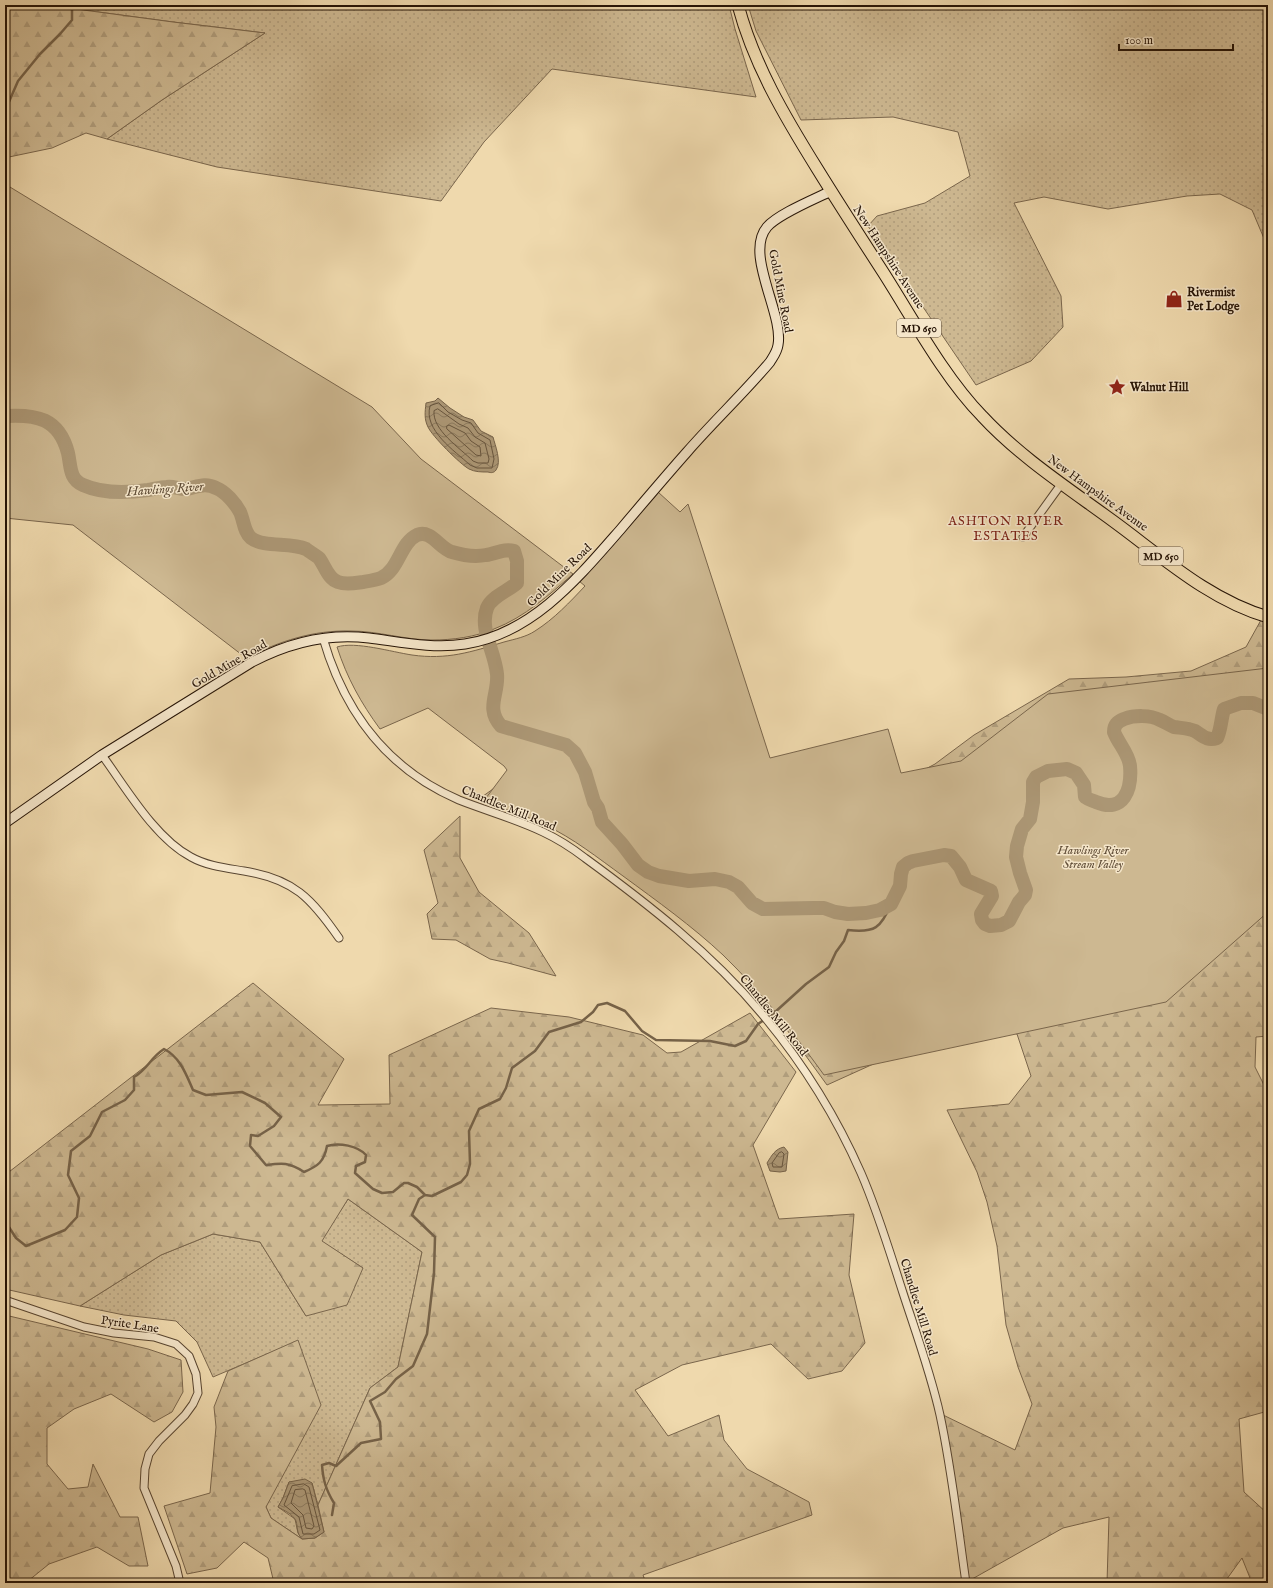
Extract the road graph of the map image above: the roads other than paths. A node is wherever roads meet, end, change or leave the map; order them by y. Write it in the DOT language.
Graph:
graph roads {
  1 [pos="738,5"];
  2 [pos="831,191"];
  3 [pos="1062,483"];
  4 [pos="1023,537"];
  5 [pos="1268,617"];
  6 [pos="323,638"];
  7 [pos="102,755"];
  8 [pos="5,823"];
  9 [pos="339,938"];
  10 [pos="5,1300"];
  11 [pos="180,1583"];
  12 [pos="966,1583"];
  1 -- 2 [label="main road, New Hampshire Avenue / MD 650"];
  2 -- 3 [label="main road, New Hampshire Avenue / MD 650"];
  2 -- 6 [label="street, Gold Mine Road"];
  3 -- 4 [label="street"];
  3 -- 5 [label="main road, New Hampshire Avenue / MD 650"];
  6 -- 7 [label="street, Gold Mine Road"];
  6 -- 12 [label="street, Chandlee Mill Road"];
  7 -- 8 [label="street, Gold Mine Road"];
  7 -- 9 [label="street"];
  10 -- 11 [label="street, Pyrite Lane"];
}
